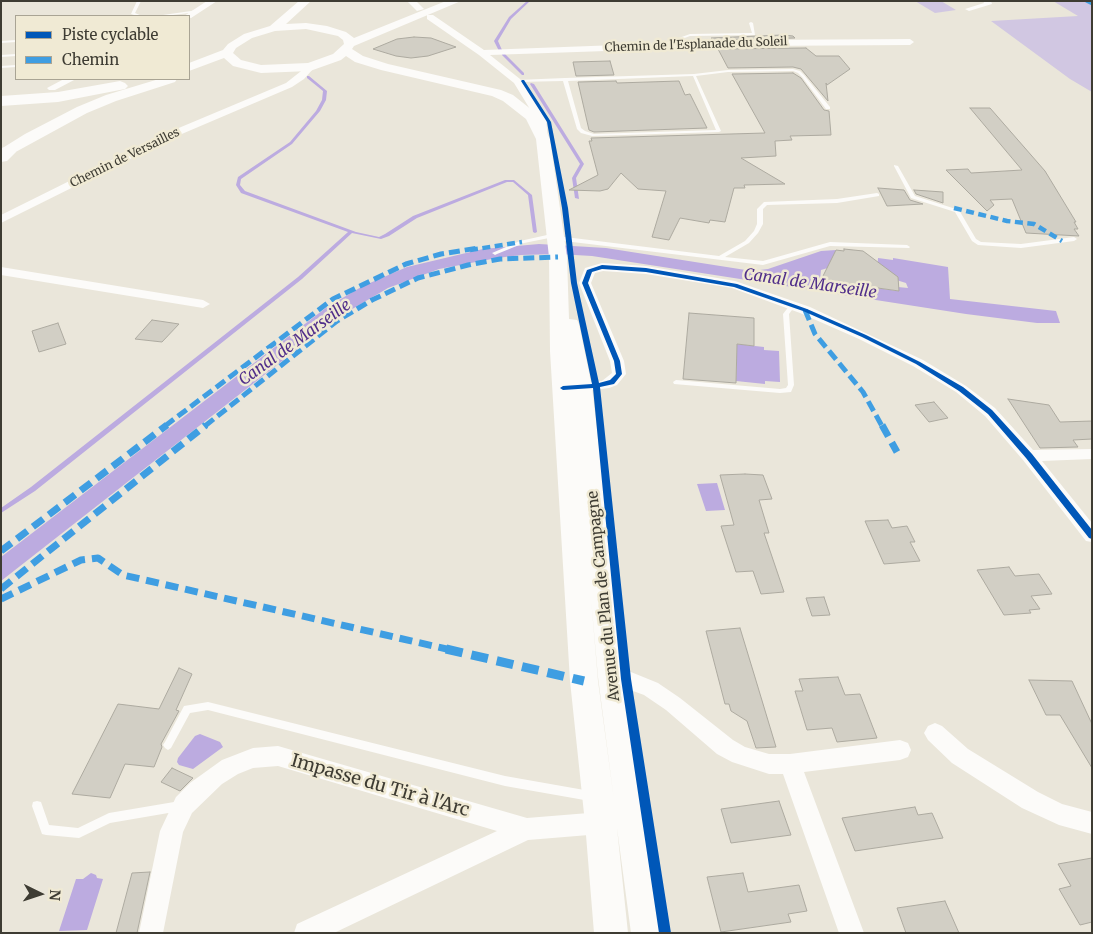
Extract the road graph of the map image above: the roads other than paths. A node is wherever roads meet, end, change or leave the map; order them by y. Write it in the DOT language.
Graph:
graph roads {
  1 [pos="139,1"];
  2 [pos="213,1"];
  3 [pos="411,1"];
  4 [pos="456,1"];
  5 [pos="987,1"];
  6 [pos="303,5"];
  7 [pos="197,10"];
  8 [pos="420,10"];
  9 [pos="968,10"];
  10 [pos="136,15"];
  11 [pos="164,15"];
  12 [pos="190,15"];
  13 [pos="430,17"];
  14 [pos="405,20"];
  15 [pos="751,23"];
  16 [pos="306,26"];
  17 [pos="274,28"];
  18 [pos="333,30"];
  19 [pos="15,41"];
  20 [pos="1,42"];
  21 [pos="910,42"];
  22 [pos="659,46"];
  23 [pos="348,47"];
  24 [pos="227,53"];
  25 [pos="15,55"];
  26 [pos="485,55"];
  27 [pos="1,56"];
  28 [pos="326,62"];
  29 [pos="15,66"];
  30 [pos="243,66"];
  31 [pos="1,67"];
  32 [pos="190,67"];
  33 [pos="310,67"];
  34 [pos="386,67"];
  35 [pos="277,70"];
  36 [pos="190,74"];
  37 [pos="694,75"];
  38 [pos="565,79"];
  39 [pos="69,80"];
  40 [pos="143,80"];
  41 [pos="168,80"];
  42 [pos="517,81"];
  43 [pos="120,86"];
  44 [pos="52,88"];
  45 [pos="90,92"];
  46 [pos="251,100"];
  47 [pos="1,101"];
  48 [pos="828,108"];
  49 [pos="19,115"];
  50 [pos="543,139"];
  51 [pos="3,152"];
  52 [pos="896,166"];
  53 [pos="877,195"];
  54 [pos="1,220"];
  55 [pos="1074,239"];
  56 [pos="557,244"];
  57 [pos="908,247"];
  58 [pos="495,253"];
  59 [pos="719,258"];
  60 [pos="1,271"];
  61 [pos="203,304"];
  62 [pos="792,306"];
  63 [pos="676,382"];
  64 [pos="573,388"];
  65 [pos="1092,454"];
  66 [pos="1030,456"];
  67 [pos="1092,536"];
  68 [pos="612,677"];
  69 [pos="935,733"];
  70 [pos="168,745"];
  71 [pos="900,750"];
  72 [pos="790,764"];
  73 [pos="184,805"];
  74 [pos="37,806"];
  75 [pos="599,810"];
  76 [pos="1092,823"];
  77 [pos="526,829"];
  78 [pos="151,933"];
  79 [pos="306,933"];
  80 [pos="611,933"];
  81 [pos="648,933"];
  82 [pos="852,933"];
  1 -- 10 [label="lane"];
  2 -- 7 [label="street"];
  3 -- 8 [label="street"];
  4 -- 14 [label="main road"];
  5 -- 9 [label="street"];
  6 -- 16 [label="main road"];
  6 -- 17 [label="main road"];
  7 -- 11 [label="lane"];
  7 -- 12 [label="street"];
  13 -- 26 [label="street"];
  14 -- 18 [label="main road"];
  14 -- 23 [label="main road"];
  15 -- 22 [label="lane"];
  16 -- 17 [label="main road"];
  16 -- 18 [label="main road"];
  17 -- 24 [label="main road"];
  18 -- 23 [label="main road, Avenue du Plan de Campagne"];
  19 -- 20 [label="lane"];
  21 -- 22 [label="street, Chemin de l'Esplanade du Soleil"];
  22 -- 26 [label="street, Chemin de l'Esplanade du Soleil"];
  23 -- 28 [label="main road"];
  23 -- 34 [label="main road, Avenue du Plan de Campagne"];
  24 -- 30 [label="main road"];
  24 -- 32 [label="main road"];
  25 -- 27 [label="lane"];
  26 -- 42 [label="street"];
  28 -- 33 [label="main road"];
  28 -- 34 [label="main road, Avenue du Plan de Campagne"];
  29 -- 31 [label="lane"];
  30 -- 35 [label="main road"];
  30 -- 36 [label="main road"];
  33 -- 35 [label="main road"];
  33 -- 46 [label="street, Chemin de Versailles"];
  34 -- 50 [label="main road, Avenue du Plan de Campagne"];
  35 -- 46 [label="street, Chemin de Versailles"];
  37 -- 38 [label="lane"];
  37 -- 38 [label="lane"];
  37 -- 48 [label="lane"];
  38 -- 42 [label="lane"];
  39 -- 44 [label="street"];
  40 -- 43 [label="main road"];
  41 -- 51 [label="main road"];
  42 -- 50 [label="street"];
  43 -- 45 [label="highway"];
  43 -- 51 [label="main road"];
  45 -- 47 [label="highway"];
  45 -- 49 [label="highway"];
  46 -- 54 [label="street, Chemin de Versailles"];
  50 -- 56 [label="main road, Avenue du Plan de Campagne"];
  52 -- 55 [label="lane"];
  53 -- 59 [label="lane"];
  56 -- 58 [label="lane"];
  56 -- 59 [label="lane"];
  56 -- 64 [label="main road, Avenue du Plan de Campagne"];
  57 -- 59 [label="lane"];
  60 -- 61 [label="street"];
  62 -- 63 [label="lane"];
  62 -- 64 [label="street"];
  62 -- 66 [label="street"];
  64 -- 68 [label="main road, Avenue du Plan de Campagne"];
  64 -- 75 [label="main road, Avenue du Plan de Campagne"];
  65 -- 66 [label="street"];
  66 -- 67 [label="street"];
  68 -- 72 [label="street"];
  68 -- 81 [label="main road, Avenue du Plan de Campagne"];
  69 -- 76 [label="street"];
  70 -- 75 [label="lane"];
  71 -- 72 [label="street"];
  72 -- 82 [label="street"];
  73 -- 74 [label="lane"];
  73 -- 77 [label="street, Impasse du Tir à l'Arc"];
  73 -- 78 [label="street, Impasse du Tir à l'Arc"];
  75 -- 77 [label="street, Impasse du Tir à l'Arc"];
  75 -- 80 [label="main road, Avenue du Plan de Campagne"];
  77 -- 79 [label="street"];
}
